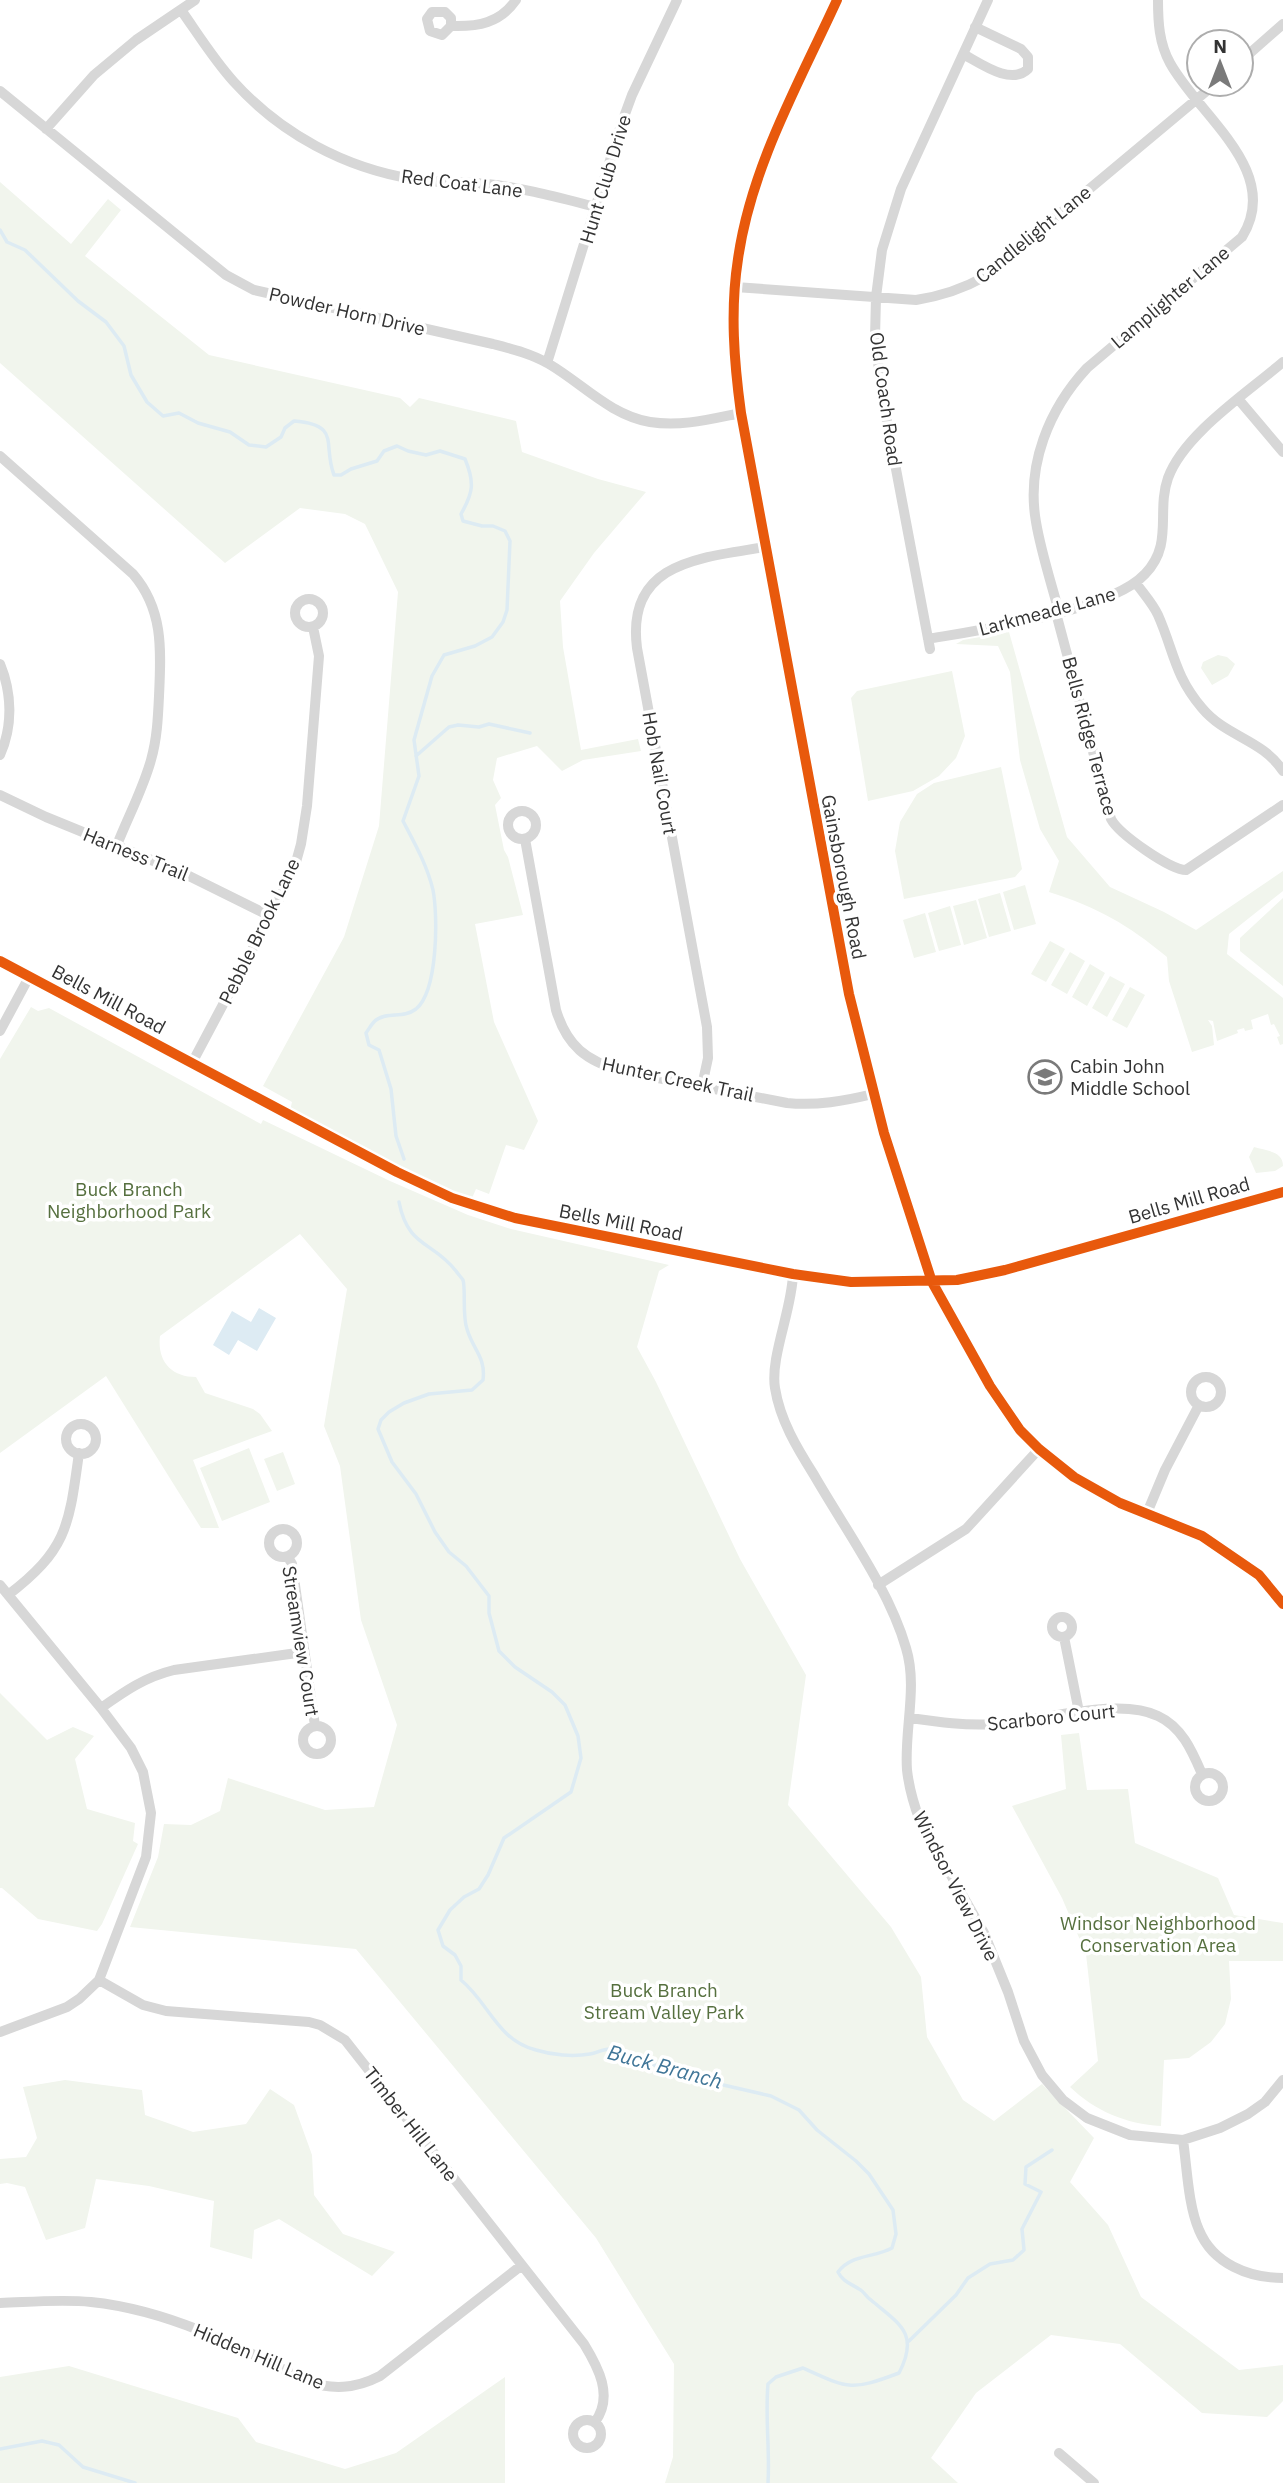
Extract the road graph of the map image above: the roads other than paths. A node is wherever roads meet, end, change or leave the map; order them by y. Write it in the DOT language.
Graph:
graph roads {
  1 [pos="195,0"];
  2 [pos="516,0"];
  3 [pos="677,0"];
  4 [pos="837,0"];
  5 [pos="988,0"];
  6 [pos="1158,0"];
  7 [pos="181,10"];
  8 [pos="1283,24"];
  9 [pos="451,26"];
  10 [pos="975,27"];
  11 [pos="1255,49"];
  12 [pos="962,54"];
  13 [pos="0,91"];
  14 [pos="1198,99"];
  15 [pos="46,129"];
  16 [pos="596,208"];
  17 [pos="734,287"];
  18 [pos="876,297"];
  19 [pos="1283,362"];
  20 [pos="547,363"];
  21 [pos="1239,400"];
  22 [pos="741,413"];
  23 [pos="1283,452"];
  24 [pos="0,456"];
  25 [pos="765,547"];
  26 [pos="1136,583"];
  27 [pos="1058,613"];
  28 [pos="313,627"];
  29 [pos="929,644"];
  30 [pos="0,664"];
  31 [pos="0,755"];
  32 [pos="1283,771"];
  33 [pos="0,795"];
  34 [pos="1283,805"];
  35 [pos="525,839"];
  36 [pos="117,845"];
  37 [pos="270,916"];
  38 [pos="0,961"];
  39 [pos="29,976"];
  40 [pos="0,1031"];
  41 [pos="192,1063"];
  42 [pos="702,1086"];
  43 [pos="873,1094"];
  44 [pos="1283,1192"];
  45 [pos="793,1274"];
  46 [pos="932,1282"];
  47 [pos="1199,1405"];
  48 [pos="1039,1450"];
  49 [pos="79,1453"];
  50 [pos="1147,1513"];
  51 [pos="288,1557"];
  52 [pos="0,1585"];
  53 [pos="878,1585"];
  54 [pos="8,1595"];
  55 [pos="1283,1604"];
  56 [pos="1064,1637"];
  57 [pos="303,1652"];
  58 [pos="101,1709"];
  59 [pos="1079,1712"];
  60 [pos="909,1718"];
  61 [pos="315,1726"];
  62 [pos="1202,1774"];
  63 [pos="99,1980"];
  64 [pos="0,2032"];
  65 [pos="1283,2080"];
  66 [pos="1184,2140"];
  67 [pos="522,2265"];
  68 [pos="1283,2278"];
  69 [pos="0,2303"];
  70 [pos="595,2422"];
  71 [pos="1059,2453"];
  72 [pos="1094,2483"];
  1 -- 7 [label="street"];
  2 -- 9 [label="street"];
  3 -- 16 [label="street, Hunt Club Drive"];
  4 -- 17 [label="street, Gainsborough Road"];
  5 -- 10 [label="street, Old Coach Road"];
  6 -- 14 [label="street, Lamplighter Lane"];
  7 -- 15 [label="street"];
  7 -- 16 [label="street, Red Coat Lane"];
  8 -- 11 [label="street"];
  10 -- 12 [label="street, Old Coach Road"];
  10 -- 12 [label="street"];
  12 -- 18 [label="street, Old Coach Road"];
  13 -- 15 [label="street, Powder Horn Drive"];
  14 -- 18 [label="street, Candlelight Lane"];
  14 -- 27 [label="street, Lamplighter Lane"];
  15 -- 20 [label="street, Powder Horn Drive"];
  16 -- 20 [label="street, Hunt Club Drive"];
  17 -- 18 [label="street, Candlelight Lane"];
  17 -- 22 [label="street, Gainsborough Road"];
  18 -- 29 [label="street, Old Coach Road"];
  19 -- 21 [label="street, Larkmeade Lane"];
  20 -- 22 [label="street, Powder Horn Drive"];
  21 -- 23 [label="street"];
  21 -- 26 [label="street, Larkmeade Lane"];
  22 -- 25 [label="street, Gainsborough Road"];
  24 -- 36 [label="street"];
  25 -- 42 [label="street, Hob Nail Court"];
  25 -- 43 [label="street, Gainsborough Road"];
  26 -- 27 [label="street, Larkmeade Lane"];
  26 -- 32 [label="street"];
  27 -- 29 [label="street, Larkmeade Lane"];
  27 -- 34 [label="street, Bells Ridge Terrace"];
  28 -- 37 [label="street, Pebble Brook Lane"];
  30 -- 31 [label="street"];
  33 -- 36 [label="street, Harness Trail"];
  35 -- 42 [label="street, Hunter Creek Trail"];
  36 -- 37 [label="street, Harness Trail"];
  37 -- 41 [label="street, Pebble Brook Lane"];
  38 -- 39 [label="street, Bells Mill Road"];
  39 -- 40 [label="street"];
  39 -- 41 [label="street, Bells Mill Road"];
  41 -- 45 [label="street, Bells Mill Road"];
  42 -- 43 [label="street, Hunter Creek Trail"];
  43 -- 46 [label="street, Gainsborough Road"];
  44 -- 46 [label="street, Bells Mill Road"];
  45 -- 46 [label="street, Bells Mill Road"];
  45 -- 53 [label="street, Windsor View Drive"];
  46 -- 48 [label="street, Gainsborough Road"];
  47 -- 50 [label="street"];
  48 -- 50 [label="street, Gainsborough Road"];
  48 -- 53 [label="street"];
  49 -- 54 [label="street"];
  50 -- 55 [label="street, Gainsborough Road"];
  51 -- 57 [label="street, Streamview Court"];
  52 -- 54 [label="street"];
  53 -- 60 [label="street, Windsor View Drive"];
  54 -- 58 [label="street"];
  56 -- 59 [label="street"];
  57 -- 58 [label="street"];
  57 -- 61 [label="street, Streamview Court"];
  58 -- 63 [label="street"];
  59 -- 60 [label="street, Scarboro Court"];
  59 -- 62 [label="street, Scarboro Court"];
  60 -- 66 [label="street, Windsor View Drive"];
  63 -- 64 [label="street"];
  63 -- 67 [label="street, Timber Hill Lane"];
  65 -- 66 [label="street, Windsor View Drive"];
  66 -- 68 [label="street"];
  67 -- 69 [label="street, Hidden Hill Lane"];
  67 -- 70 [label="street, Timber Hill Lane"];
  71 -- 72 [label="street"];
}
